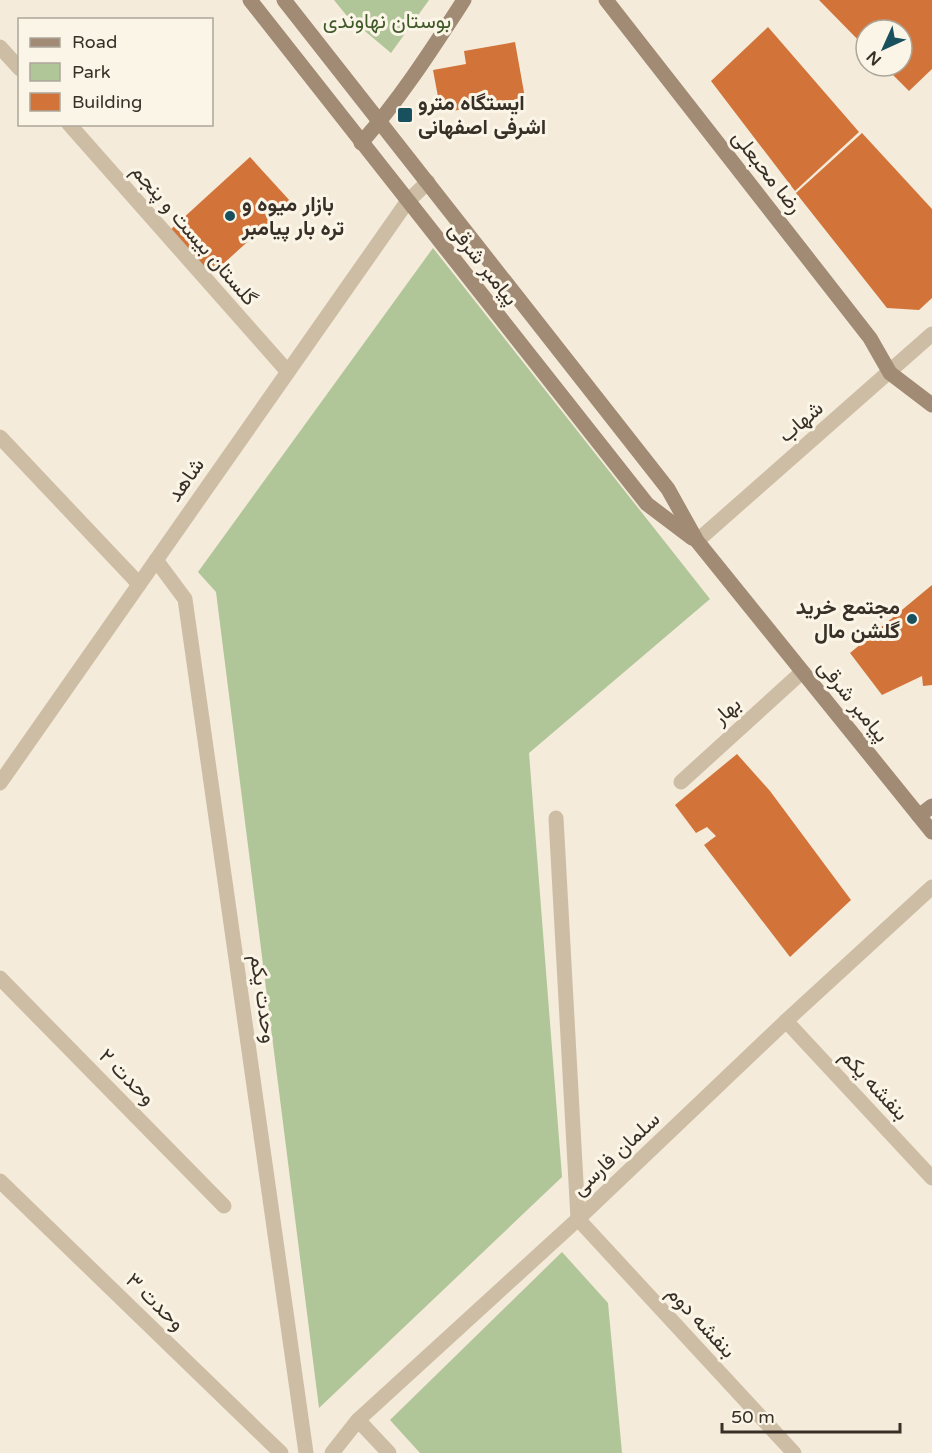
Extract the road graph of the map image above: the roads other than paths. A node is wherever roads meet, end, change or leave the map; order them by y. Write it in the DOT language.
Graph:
graph roads {
  1 [pos="250,0"];
  2 [pos="284,0"];
  3 [pos="464,0"];
  4 [pos="606,0"];
  5 [pos="0,47"];
  6 [pos="18,67"];
  7 [pos="380,121"];
  8 [pos="71,126"];
  9 [pos="361,143"];
  10 [pos="428,182"];
  11 [pos="407,202"];
  12 [pos="932,334"];
  13 [pos="288,372"];
  14 [pos="890,373"];
  15 [pos="932,405"];
  16 [pos="0,437"];
  17 [pos="696,542"];
  18 [pos="156,560"];
  19 [pos="139,584"];
  20 [pos="802,672"];
  21 [pos="681,782"];
  22 [pos="0,783"];
  23 [pos="932,806"];
  24 [pos="919,816"];
  25 [pos="556,818"];
  26 [pos="932,832"];
  27 [pos="932,887"];
  28 [pos="0,978"];
  29 [pos="786,1022"];
  30 [pos="932,1178"];
  31 [pos="0,1181"];
  32 [pos="224,1206"];
  33 [pos="578,1219"];
  34 [pos="358,1420"];
  35 [pos="281,1453"];
  36 [pos="306,1453"];
  37 [pos="332,1453"];
  38 [pos="389,1453"];
  39 [pos="794,1453"];
  1 -- 9 [label="street, پیامبر شرقی"];
  2 -- 7 [label="street, پیامبر شرقی"];
  3 -- 7 [label="street"];
  4 -- 14 [label="street, رضا محبعلی"];
  5 -- 6 [label="street"];
  7 -- 9 [label="street"];
  7 -- 10 [label="street, پیامبر شرقی"];
  8 -- 13 [label="street, گلستان بیست و پنجم"];
  9 -- 11 [label="street, پیامبر شرقی"];
  10 -- 11 [label="street, شاهد"];
  10 -- 17 [label="street, پیامبر شرقی"];
  11 -- 13 [label="street, شاهد"];
  11 -- 17 [label="street, پیامبر شرقی"];
  12 -- 14 [label="street, شهاب"];
  13 -- 18 [label="street, شاهد"];
  14 -- 15 [label="street"];
  14 -- 17 [label="street, شهاب"];
  16 -- 19 [label="street"];
  17 -- 20 [label="street, پیامبر شرقی"];
  18 -- 19 [label="street, شاهد"];
  18 -- 36 [label="street, وحدت یکم"];
  19 -- 22 [label="street, شاهد"];
  20 -- 21 [label="street, بهار"];
  20 -- 24 [label="street, پیامبر شرقی"];
  23 -- 24 [label="street"];
  24 -- 26 [label="street, پیامبر شرقی"];
  25 -- 33 [label="street"];
  27 -- 29 [label="street, سلمان فارسی"];
  28 -- 32 [label="street, وحدت ۲"];
  29 -- 30 [label="street, بنفشه یکم"];
  29 -- 33 [label="street, سلمان فارسی"];
  31 -- 35 [label="street, وحدت ۳"];
  33 -- 34 [label="street, سلمان فارسی"];
  33 -- 39 [label="street, بنفشه دوم"];
  34 -- 37 [label="street, سلمان فارسی"];
  34 -- 38 [label="street"];
}
